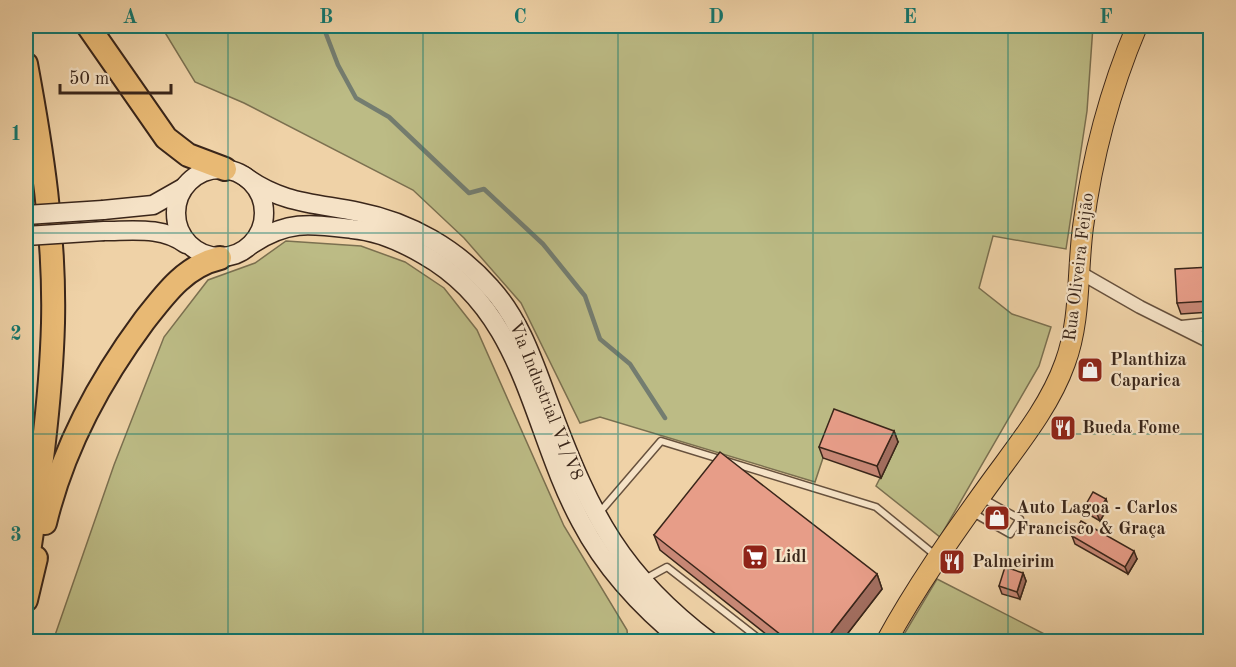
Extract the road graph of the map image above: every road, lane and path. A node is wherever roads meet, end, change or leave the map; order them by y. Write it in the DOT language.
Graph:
graph roads {
  1 [pos="88,26"];
  2 [pos="1137,26"];
  3 [pos="26,64"];
  4 [pos="235,173"];
  5 [pos="184,187"];
  6 [pos="26,215"];
  7 [pos="26,236"];
  8 [pos="252,244"];
  9 [pos="190,247"];
  10 [pos="219,258"];
  11 [pos="1079,272"];
  12 [pos="1210,324"];
  13 [pos="1181,327"];
  14 [pos="1210,342"];
  15 [pos="975,504"];
  16 [pos="594,515"];
  17 [pos="938,557"];
  18 [pos="676,563"];
  19 [pos="671,570"];
  20 [pos="26,572"];
  21 [pos="641,581"];
  22 [pos="26,600"];
  23 [pos="684,642"];
  24 [pos="710,642"];
  25 [pos="757,642"];
  26 [pos="886,642"];
  1 -- 4 [label="highway"];
  2 -- 11 [label="main road, Rua Oliveira Feijão"];
  3 -- 20 [label="highway"];
  4 -- 5 [label="main road"];
  4 -- 8 [label="main road"];
  4 -- 16 [label="main road, Via Industrial V1/V8"];
  5 -- 6 [label="main road, bridge"];
  5 -- 9 [label="main road"];
  7 -- 9 [label="main road, bridge"];
  8 -- 10 [label="main road"];
  8 -- 23 [label="main road, Via Industrial V1/V8"];
  9 -- 10 [label="main road"];
  10 -- 22 [label="highway"];
  11 -- 13 [label="street"];
  11 -- 15 [label="main road, Rua Oliveira Feijão"];
  12 -- 13 [label="street"];
  13 -- 14 [label="street"];
  15 -- 15 [label="lane"];
  15 -- 17 [label="main road, Rua Oliveira Feijão"];
  16 -- 17 [label="lane"];
  16 -- 21 [label="main road, Via Industrial V1/V8"];
  17 -- 26 [label="main road, Rua Oliveira Feijão"];
  18 -- 19 [label="lane"];
  19 -- 21 [label="lane"];
  19 -- 25 [label="lane"];
  21 -- 24 [label="main road, Via Industrial V1/V8"];
}
